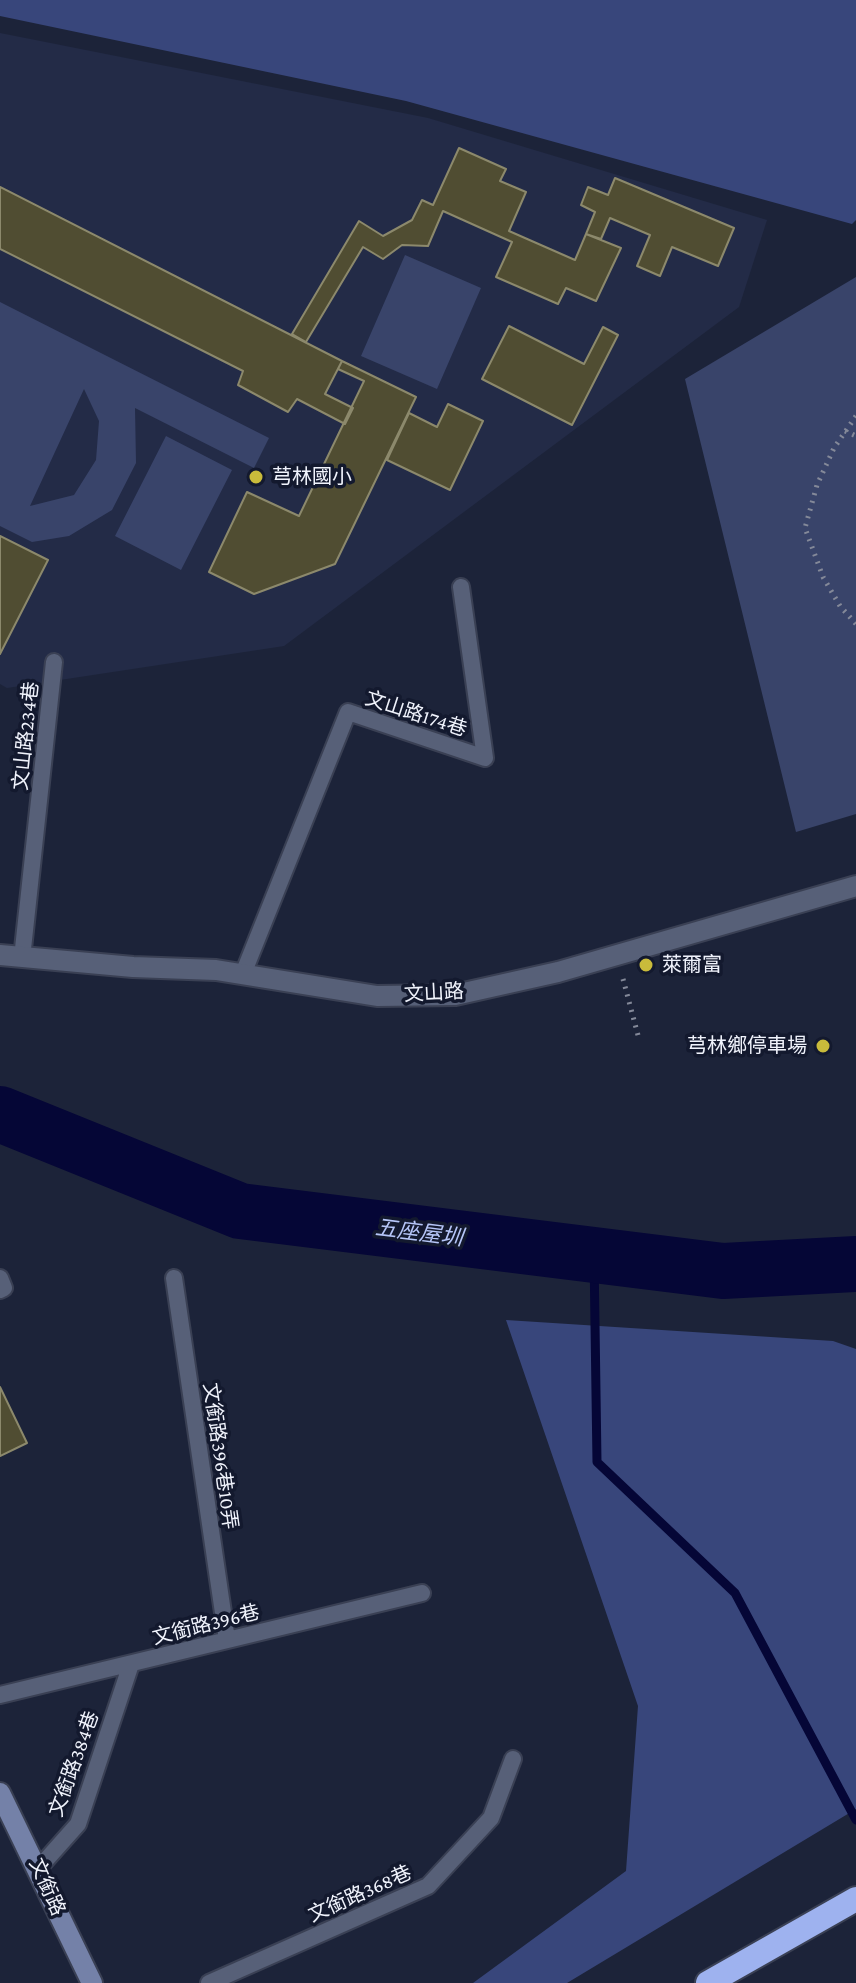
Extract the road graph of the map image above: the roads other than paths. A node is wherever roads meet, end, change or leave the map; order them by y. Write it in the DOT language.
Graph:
graph roads {
  1 [pos="461,587"];
  2 [pos="54,662"];
  3 [pos="856,886"];
  4 [pos="0,955"];
  5 [pos="22,958"];
  6 [pos="243,974"];
  7 [pos="0,1278"];
  8 [pos="174,1278"];
  9 [pos="0,1290"];
  10 [pos="422,1593"];
  11 [pos="227,1640"];
  12 [pos="131,1664"];
  13 [pos="0,1695"];
  14 [pos="513,1759"];
  15 [pos="0,1793"];
  16 [pos="38,1869"];
  17 [pos="856,1899"];
  18 [pos="92,1983"];
  19 [pos="209,1983"];
  20 [pos="708,1983"];
  1 -- 6 [label="lane, 文山路174巷"];
  2 -- 5 [label="lane, 文山路234巷"];
  3 -- 6 [label="street, 文山路"];
  4 -- 5 [label="street, 文山路"];
  5 -- 6 [label="street, 文山路"];
  7 -- 9 [label="lane"];
  8 -- 11 [label="lane, 文銜路396巷10弄"];
  10 -- 11 [label="lane, 文銜路396巷"];
  11 -- 12 [label="lane, 文銜路396巷"];
  12 -- 13 [label="lane, 文銜路396巷"];
  12 -- 16 [label="lane, 文銜路384巷"];
  14 -- 19 [label="lane, 文銜路368巷"];
  15 -- 16 [label="main road, 文銜路"];
  16 -- 18 [label="main road, 文銜路"];
  17 -- 20 [label="highway"];
}
